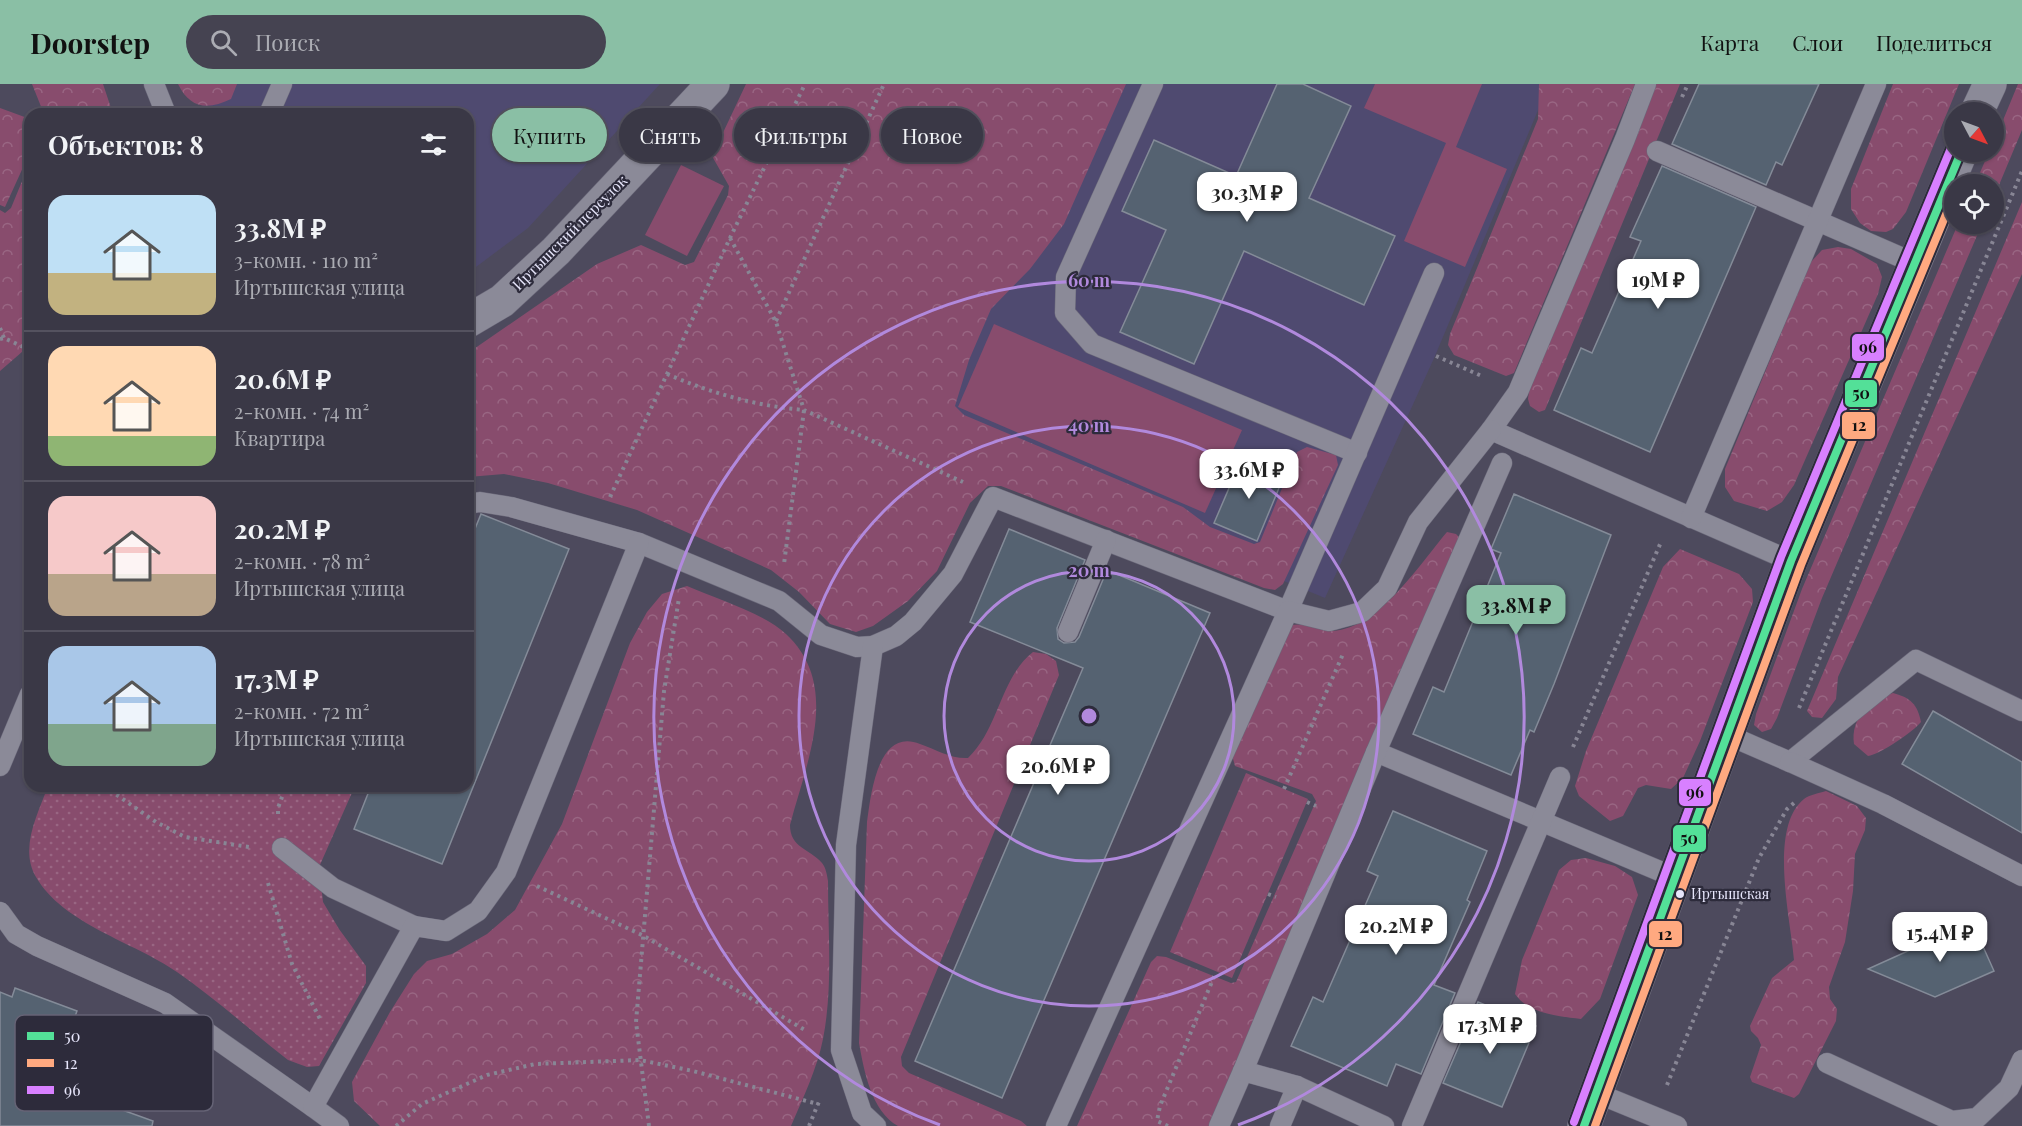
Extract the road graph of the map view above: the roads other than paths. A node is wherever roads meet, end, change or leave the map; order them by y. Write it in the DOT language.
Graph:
graph roads {
  1 [pos="154,84"];
  2 [pos="282,84"];
  3 [pos="713,84"];
  4 [pos="1153,84"];
  5 [pos="1646,84"];
  6 [pos="1876,84"];
  7 [pos="1989,84"];
  8 [pos="1981,102"];
  9 [pos="164,108"];
  10 [pos="272,108"];
  11 [pos="1658,151"];
  12 [pos="1957,162"];
  13 [pos="1819,222"];
  14 [pos="1914,263"];
  15 [pos="1434,273"];
  16 [pos="474,317"];
  17 [pos="1491,429"];
  18 [pos="1357,453"];
  19 [pos="1502,463"];
  20 [pos="474,503"];
  21 [pos="1683,514"];
  22 [pos="1106,540"];
  23 [pos="639,543"];
  24 [pos="1791,561"];
  25 [pos="1288,611"];
  26 [pos="1068,632"];
  27 [pos="873,646"];
  28 [pos="24,708"];
  29 [pos="2022,711"];
  30 [pos="1728,735"];
  31 [pos="1376,752"];
  32 [pos="1790,762"];
  33 [pos="0,766"];
  34 [pos="1560,777"];
  35 [pos="1541,820"];
  36 [pos="282,848"];
  37 [pos="2022,876"];
  38 [pos="1674,877"];
  39 [pos="0,912"];
  40 [pos="414,926"];
  41 [pos="182,1015"];
  42 [pos="213,1036"];
  43 [pos="2022,1060"];
  44 [pos="1827,1063"];
  45 [pos="1243,1071"];
  46 [pos="1297,1086"];
  47 [pos="1594,1092"];
  48 [pos="313,1107"];
  49 [pos="339,1126"];
  50 [pos="876,1126"];
  51 [pos="1056,1126"];
  52 [pos="1219,1126"];
  53 [pos="1280,1126"];
  54 [pos="1384,1126"];
  55 [pos="1412,1126"];
  56 [pos="1584,1126"];
  57 [pos="1677,1126"];
  1 -- 9 [label="lane"];
  2 -- 10 [label="lane"];
  3 -- 16 [label="street, Иртышский переулок"];
  4 -- 18 [label="lane"];
  5 -- 17 [label="lane"];
  6 -- 13 [label="lane"];
  7 -- 8 [label="street"];
  11 -- 13 [label="lane"];
  12 -- 14 [label="street"];
  13 -- 14 [label="lane"];
  13 -- 21 [label="lane"];
  14 -- 24 [label="street"];
  15 -- 18 [label="lane"];
  17 -- 21 [label="lane"];
  17 -- 25 [label="lane"];
  18 -- 25 [label="lane"];
  19 -- 31 [label="lane"];
  20 -- 23 [label="lane"];
  21 -- 24 [label="lane"];
  22 -- 25 [label="lane"];
  22 -- 26 [label="lane"];
  22 -- 27 [label="lane"];
  23 -- 27 [label="lane"];
  23 -- 40 [label="lane"];
  24 -- 30 [label="street"];
  25 -- 51 [label="lane"];
  27 -- 50 [label="lane"];
  28 -- 33 [label="lane"];
  29 -- 32 [label="lane"];
  30 -- 32 [label="lane"];
  30 -- 38 [label="street"];
  31 -- 35 [label="lane"];
  31 -- 45 [label="lane"];
  32 -- 37 [label="lane"];
  34 -- 35 [label="lane"];
  35 -- 38 [label="lane"];
  35 -- 55 [label="lane"];
  36 -- 40 [label="lane"];
  38 -- 47 [label="street"];
  39 -- 41 [label="lane"];
  40 -- 48 [label="lane"];
  42 -- 48 [label="lane"];
  43 -- 44 [label="lane"];
  45 -- 46 [label="lane"];
  45 -- 52 [label="lane"];
  46 -- 53 [label="lane"];
  46 -- 54 [label="lane"];
  47 -- 56 [label="street"];
  47 -- 57 [label="lane"];
  48 -- 49 [label="lane"];
}
